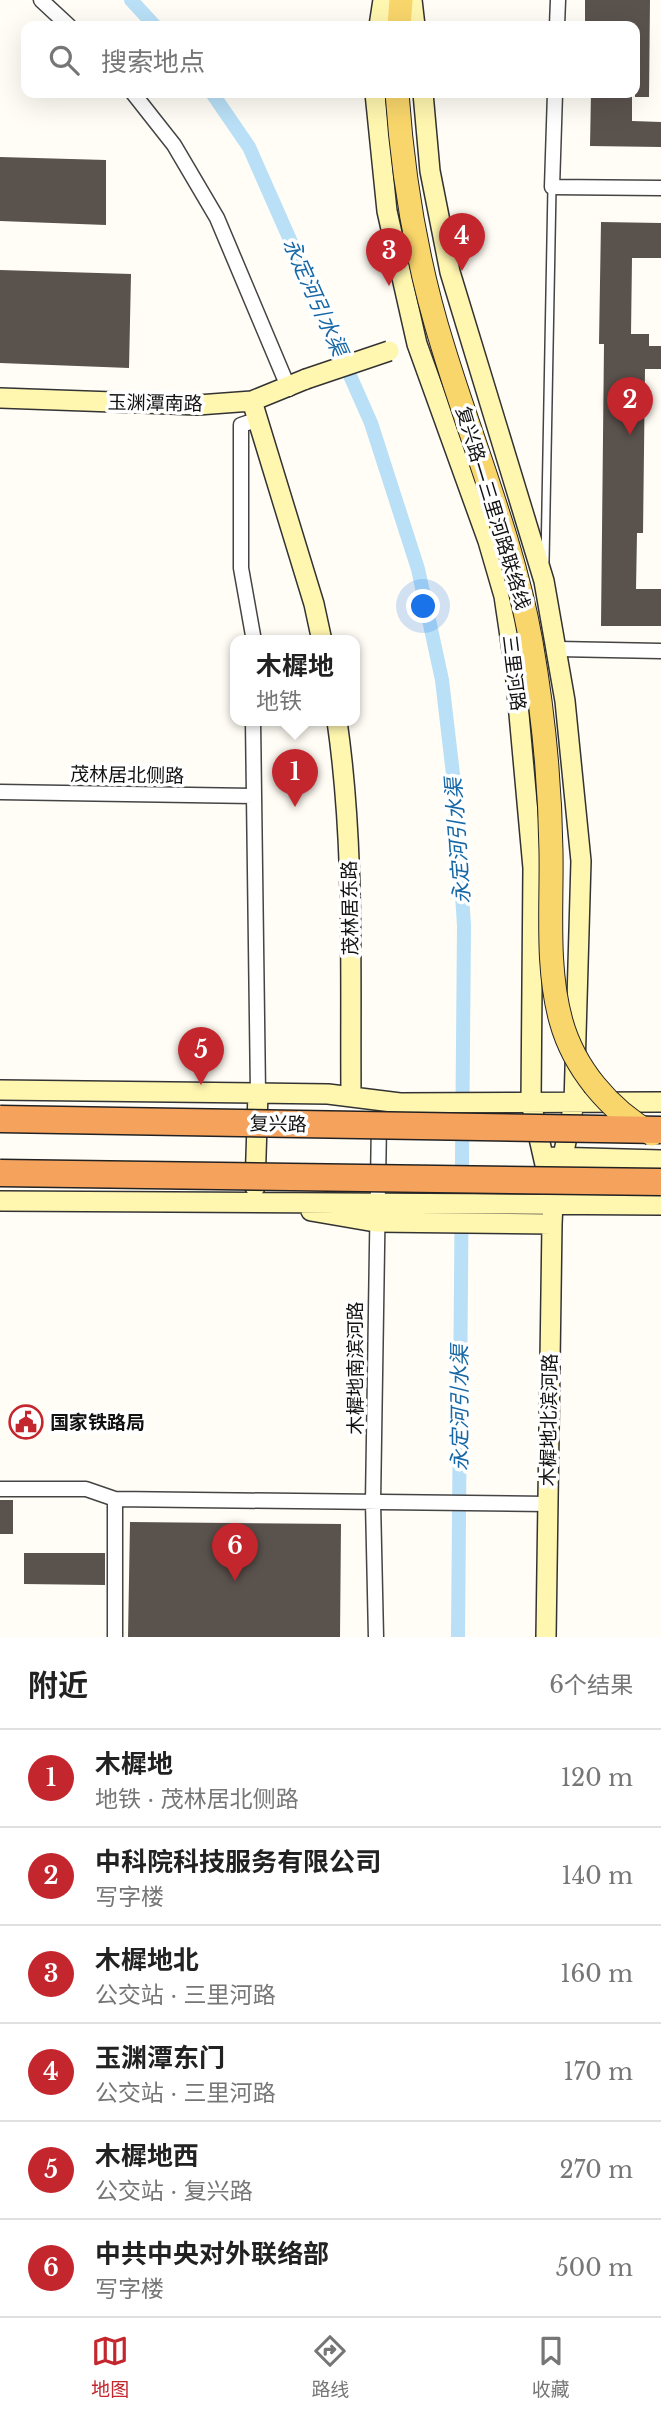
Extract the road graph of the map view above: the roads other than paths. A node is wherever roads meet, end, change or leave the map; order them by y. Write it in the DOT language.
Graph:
graph roads {
  1 [pos="41,0"];
  2 [pos="383,0"];
  3 [pos="393,0"];
  4 [pos="401,0"];
  5 [pos="412,0"];
  6 [pos="558,0"];
  7 [pos="64,21"];
  8 [pos="380,21"];
  9 [pos="394,21"];
  10 [pos="399,21"];
  11 [pos="414,21"];
  12 [pos="557,21"];
  13 [pos="137,98"];
  14 [pos="376,98"];
  15 [pos="397,98"];
  16 [pos="423,98"];
  17 [pos="555,98"];
  18 [pos="552,187"];
  19 [pos="661,188"];
  20 [pos="417,344"];
  21 [pos="298,384"];
  22 [pos="0,398"];
  23 [pos="255,410"];
  24 [pos="544,581"];
  25 [pos="504,596"];
  26 [pos="253,635"];
  27 [pos="320,635"];
  28 [pos="558,649"];
  29 [pos="661,651"];
  30 [pos="253,726"];
  31 [pos="338,726"];
  32 [pos="0,792"];
  33 [pos="253,796"];
  34 [pos="581,861"];
  35 [pos="533,868"];
  36 [pos="0,1090"];
  37 [pos="258,1093"];
  38 [pos="351,1096"];
  39 [pos="380,1100"];
  40 [pos="661,1102"];
  41 [pos="531,1103"];
  42 [pos="574,1104"];
  43 [pos="0,1119"];
  44 [pos="661,1130"];
  45 [pos="661,1139"];
  46 [pos="661,1160"];
  47 [pos="0,1173"];
  48 [pos="554,1174"];
  49 [pos="661,1182"];
  50 [pos="0,1201"];
  51 [pos="255,1202"];
  52 [pos="377,1202"];
  53 [pos="661,1205"];
  54 [pos="375,1222"];
  55 [pos="523,1224"];
  56 [pos="552,1224"];
  57 [pos="0,1489"];
  58 [pos="115,1499"];
  59 [pos="373,1502"];
  60 [pos="547,1504"];
  61 [pos="115,1637"];
  62 [pos="376,1637"];
  63 [pos="546,1637"];
  1 -- 7 [label="street"];
  2 -- 8 [label="street"];
  3 -- 9 [label="main road"];
  4 -- 10 [label="main road"];
  5 -- 11 [label="street"];
  6 -- 12 [label="street"];
  13 -- 21 [label="street"];
  14 -- 20 [label="street, 三里河路"];
  15 -- 45 [label="main road, 复兴路—三里河路联络线, bridge"];
  16 -- 24 [label="street"];
  17 -- 18 [label="street"];
  18 -- 19 [label="street"];
  18 -- 24 [label="lane"];
  20 -- 21 [label="street, 玉渊潭南路, bridge"];
  20 -- 25 [label="street, 三里河路"];
  21 -- 23 [label="street, 玉渊潭南路"];
  22 -- 23 [label="street, 玉渊潭南路"];
  23 -- 26 [label="street"];
  23 -- 27 [label="street"];
  24 -- 25 [label="street"];
  24 -- 28 [label="street"];
  25 -- 35 [label="street, 三里河路"];
  28 -- 29 [label="street"];
  28 -- 34 [label="street"];
  30 -- 33 [label="street"];
  31 -- 38 [label="street, 茂林居东路"];
  32 -- 33 [label="street, 茂林居北侧路"];
  33 -- 37 [label="street"];
  34 -- 35 [label="street"];
  34 -- 42 [label="street"];
  35 -- 41 [label="street, 三里河路"];
  36 -- 37 [label="street, 复兴路"];
  37 -- 38 [label="street, 复兴路"];
  37 -- 51 [label="street"];
  38 -- 39 [label="street, 复兴路"];
  39 -- 41 [label="street, 复兴路"];
  39 -- 52 [label="street, 木樨地南滨河路"];
  40 -- 42 [label="street"];
  41 -- 42 [label="street"];
  41 -- 48 [label="street, 三里河路"];
  42 -- 48 [label="street"];
  43 -- 44 [label="highway, 复兴路, bridge"];
  46 -- 48 [label="street"];
  47 -- 48 [label="highway, bridge"];
  48 -- 49 [label="highway, bridge"];
  48 -- 52 [label="street"];
  48 -- 53 [label="street"];
  48 -- 55 [label="street"];
  48 -- 56 [label="street, 木樨地北滨河路"];
  50 -- 51 [label="street"];
  51 -- 52 [label="street"];
  51 -- 54 [label="street"];
  52 -- 54 [label="street, 木樨地南滨河路"];
  54 -- 55 [label="street"];
  54 -- 59 [label="street, 木樨地南滨河路"];
  55 -- 56 [label="street"];
  56 -- 60 [label="street, 木樨地北滨河路"];
  57 -- 58 [label="street"];
  58 -- 59 [label="street"];
  58 -- 61 [label="street"];
  59 -- 60 [label="street"];
  59 -- 62 [label="street, 木樨地南滨河路"];
  60 -- 63 [label="street, 木樨地北滨河路"];
}
